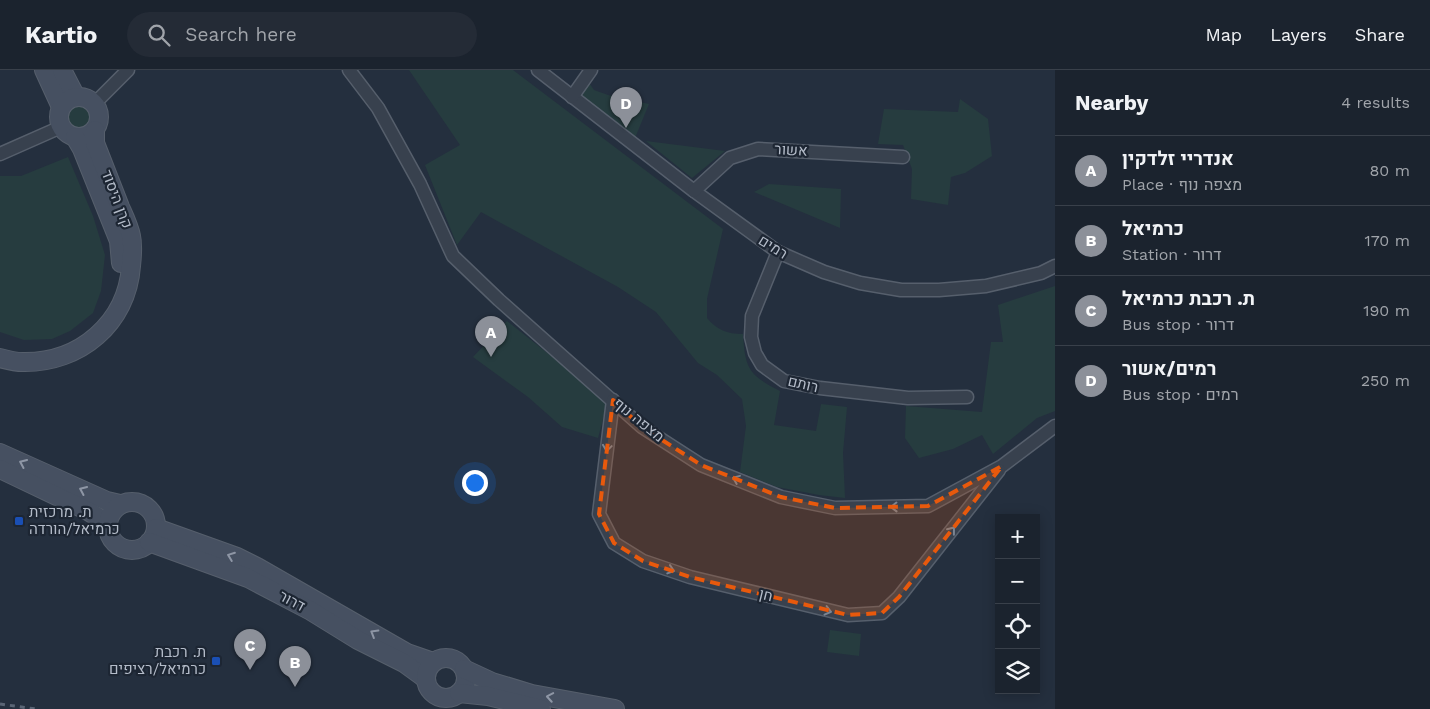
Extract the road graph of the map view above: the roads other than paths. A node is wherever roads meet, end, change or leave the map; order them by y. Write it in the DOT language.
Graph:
graph roads {
  1 [pos="44,70"];
  2 [pos="62,70"];
  3 [pos="128,70"];
  4 [pos="349,70"];
  5 [pos="538,70"];
  6 [pos="591,70"];
  7 [pos="76,97"];
  8 [pos="572,97"];
  9 [pos="94,104"];
  10 [pos="61,107"];
  11 [pos="95,130"];
  12 [pos="68,132"];
  13 [pos="0,154"];
  14 [pos="903,157"];
  15 [pos="694,192"];
  16 [pos="778,252"];
  17 [pos="1055,266"];
  18 [pos="0,347"];
  19 [pos="0,358"];
  20 [pos="967,397"];
  21 [pos="613,400"];
  22 [pos="1055,426"];
  23 [pos="0,453"];
  24 [pos="1002,466"];
  25 [pos="0,469"];
  26 [pos="43,480"];
  27 [pos="120,504"];
  28 [pos="107,523"];
  29 [pos="152,535"];
  30 [pos="433,662"];
  31 [pos="464,669"];
  32 [pos="426,679"];
  33 [pos="459,693"];
  34 [pos="541,709"];
  35 [pos="615,709"];
  1 -- 10 [label="street"];
  2 -- 7 [label="street"];
  3 -- 9 [label="street"];
  4 -- 21 [label="street, מצפה נוף"];
  5 -- 8 [label="street, רמים"];
  6 -- 8 [label="street"];
  7 -- 9 [label="street"];
  7 -- 10 [label="street"];
  8 -- 15 [label="street, רמים"];
  9 -- 11 [label="street"];
  10 -- 12 [label="street"];
  11 -- 12 [label="street"];
  11 -- 19 [label="street, קרן היסוד"];
  12 -- 13 [label="street"];
  12 -- 18 [label="street, קרן היסוד"];
  14 -- 15 [label="street, אשור"];
  15 -- 16 [label="street, רמים"];
  16 -- 17 [label="street, רמים"];
  16 -- 20 [label="street, רותם"];
  24 -- 21 [label="street, מצפה נוף, one-way"];
  21 -- 24 [label="street, חן, one-way"];
  22 -- 24 [label="street, מצפה נוף"];
  26 -- 23 [label="street, one-way"];
  25 -- 26 [label="street"];
  27 -- 26 [label="street, one-way"];
  26 -- 28 [label="street"];
  27 -- 28 [label="street"];
  27 -- 29 [label="street"];
  28 -- 29 [label="street"];
  30 -- 29 [label="street, דרור, one-way"];
  29 -- 32 [label="street, דרור"];
  30 -- 31 [label="street"];
  30 -- 32 [label="street"];
  31 -- 33 [label="street"];
  35 -- 31 [label="street, one-way"];
  32 -- 33 [label="street"];
  33 -- 34 [label="street"];
}
